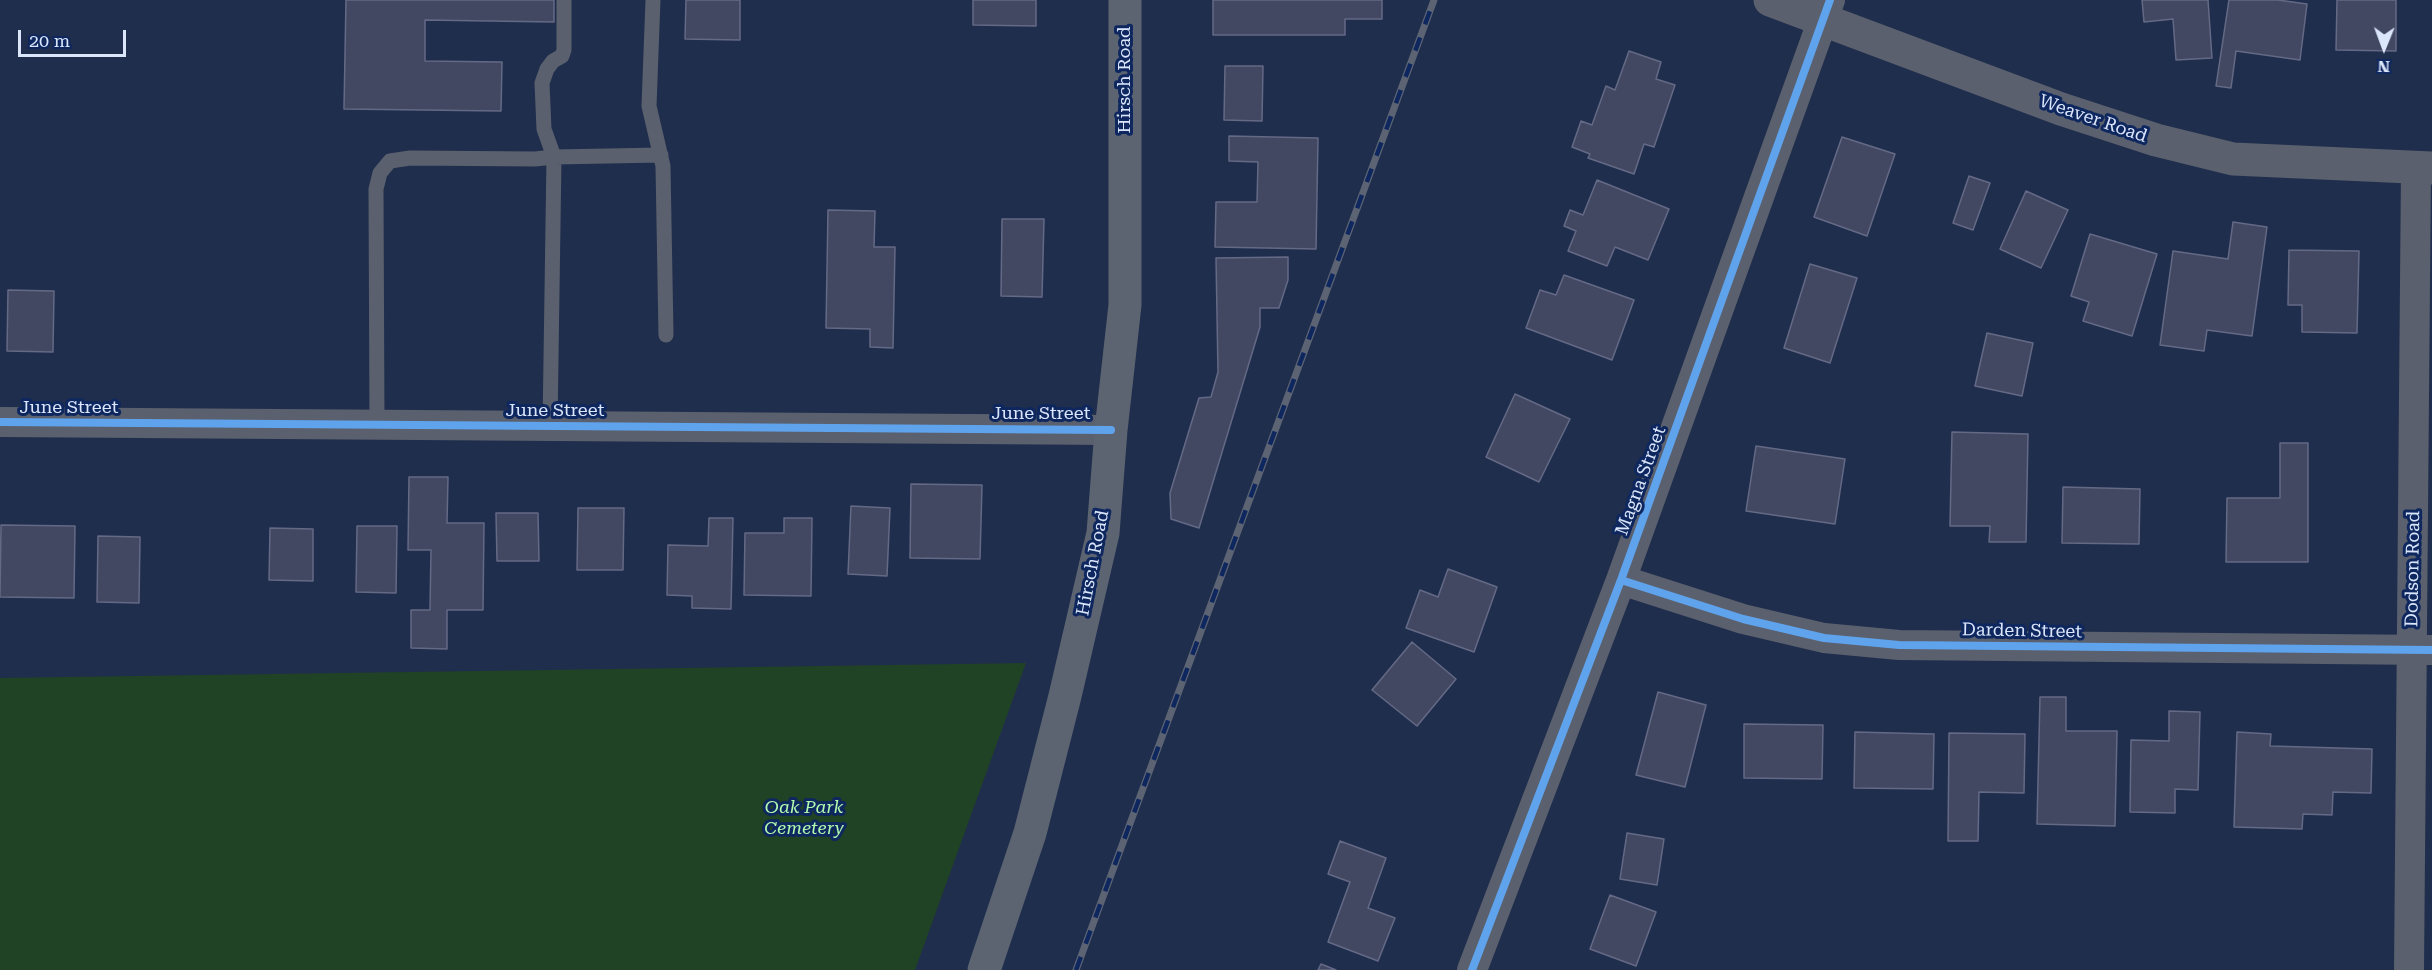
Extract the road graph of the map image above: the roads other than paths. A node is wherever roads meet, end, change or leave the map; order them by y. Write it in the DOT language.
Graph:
graph roads {
  1 [pos="564,0"];
  2 [pos="652,0"];
  3 [pos="1125,0"];
  4 [pos="1770,0"];
  5 [pos="1827,10"];
  6 [pos="661,155"];
  7 [pos="554,157"];
  8 [pos="2424,168"];
  9 [pos="666,335"];
  10 [pos="0,422"];
  11 [pos="377,425"];
  12 [pos="549,426"];
  13 [pos="1111,430"];
  14 [pos="1621,579"];
  15 [pos="2422,650"];
  16 [pos="984,970"];
  17 [pos="1472,970"];
  18 [pos="2409,970"];
  1 -- 7 [label="lane"];
  2 -- 6 [label="lane"];
  3 -- 13 [label="main road, Hirsch Road"];
  4 -- 5 [label="street, Weaver Road"];
  5 -- 8 [label="street, Weaver Road"];
  5 -- 14 [label="street, Magna Street"];
  6 -- 7 [label="lane"];
  6 -- 9 [label="lane"];
  7 -- 11 [label="lane"];
  7 -- 12 [label="lane"];
  8 -- 15 [label="street, Dodson Road"];
  10 -- 11 [label="street, June Street"];
  11 -- 12 [label="street, June Street"];
  12 -- 13 [label="street, June Street"];
  13 -- 16 [label="main road, Hirsch Road"];
  14 -- 15 [label="street, Darden Street"];
  14 -- 17 [label="street, Magna Street"];
  15 -- 18 [label="street, Dodson Road"];
}
